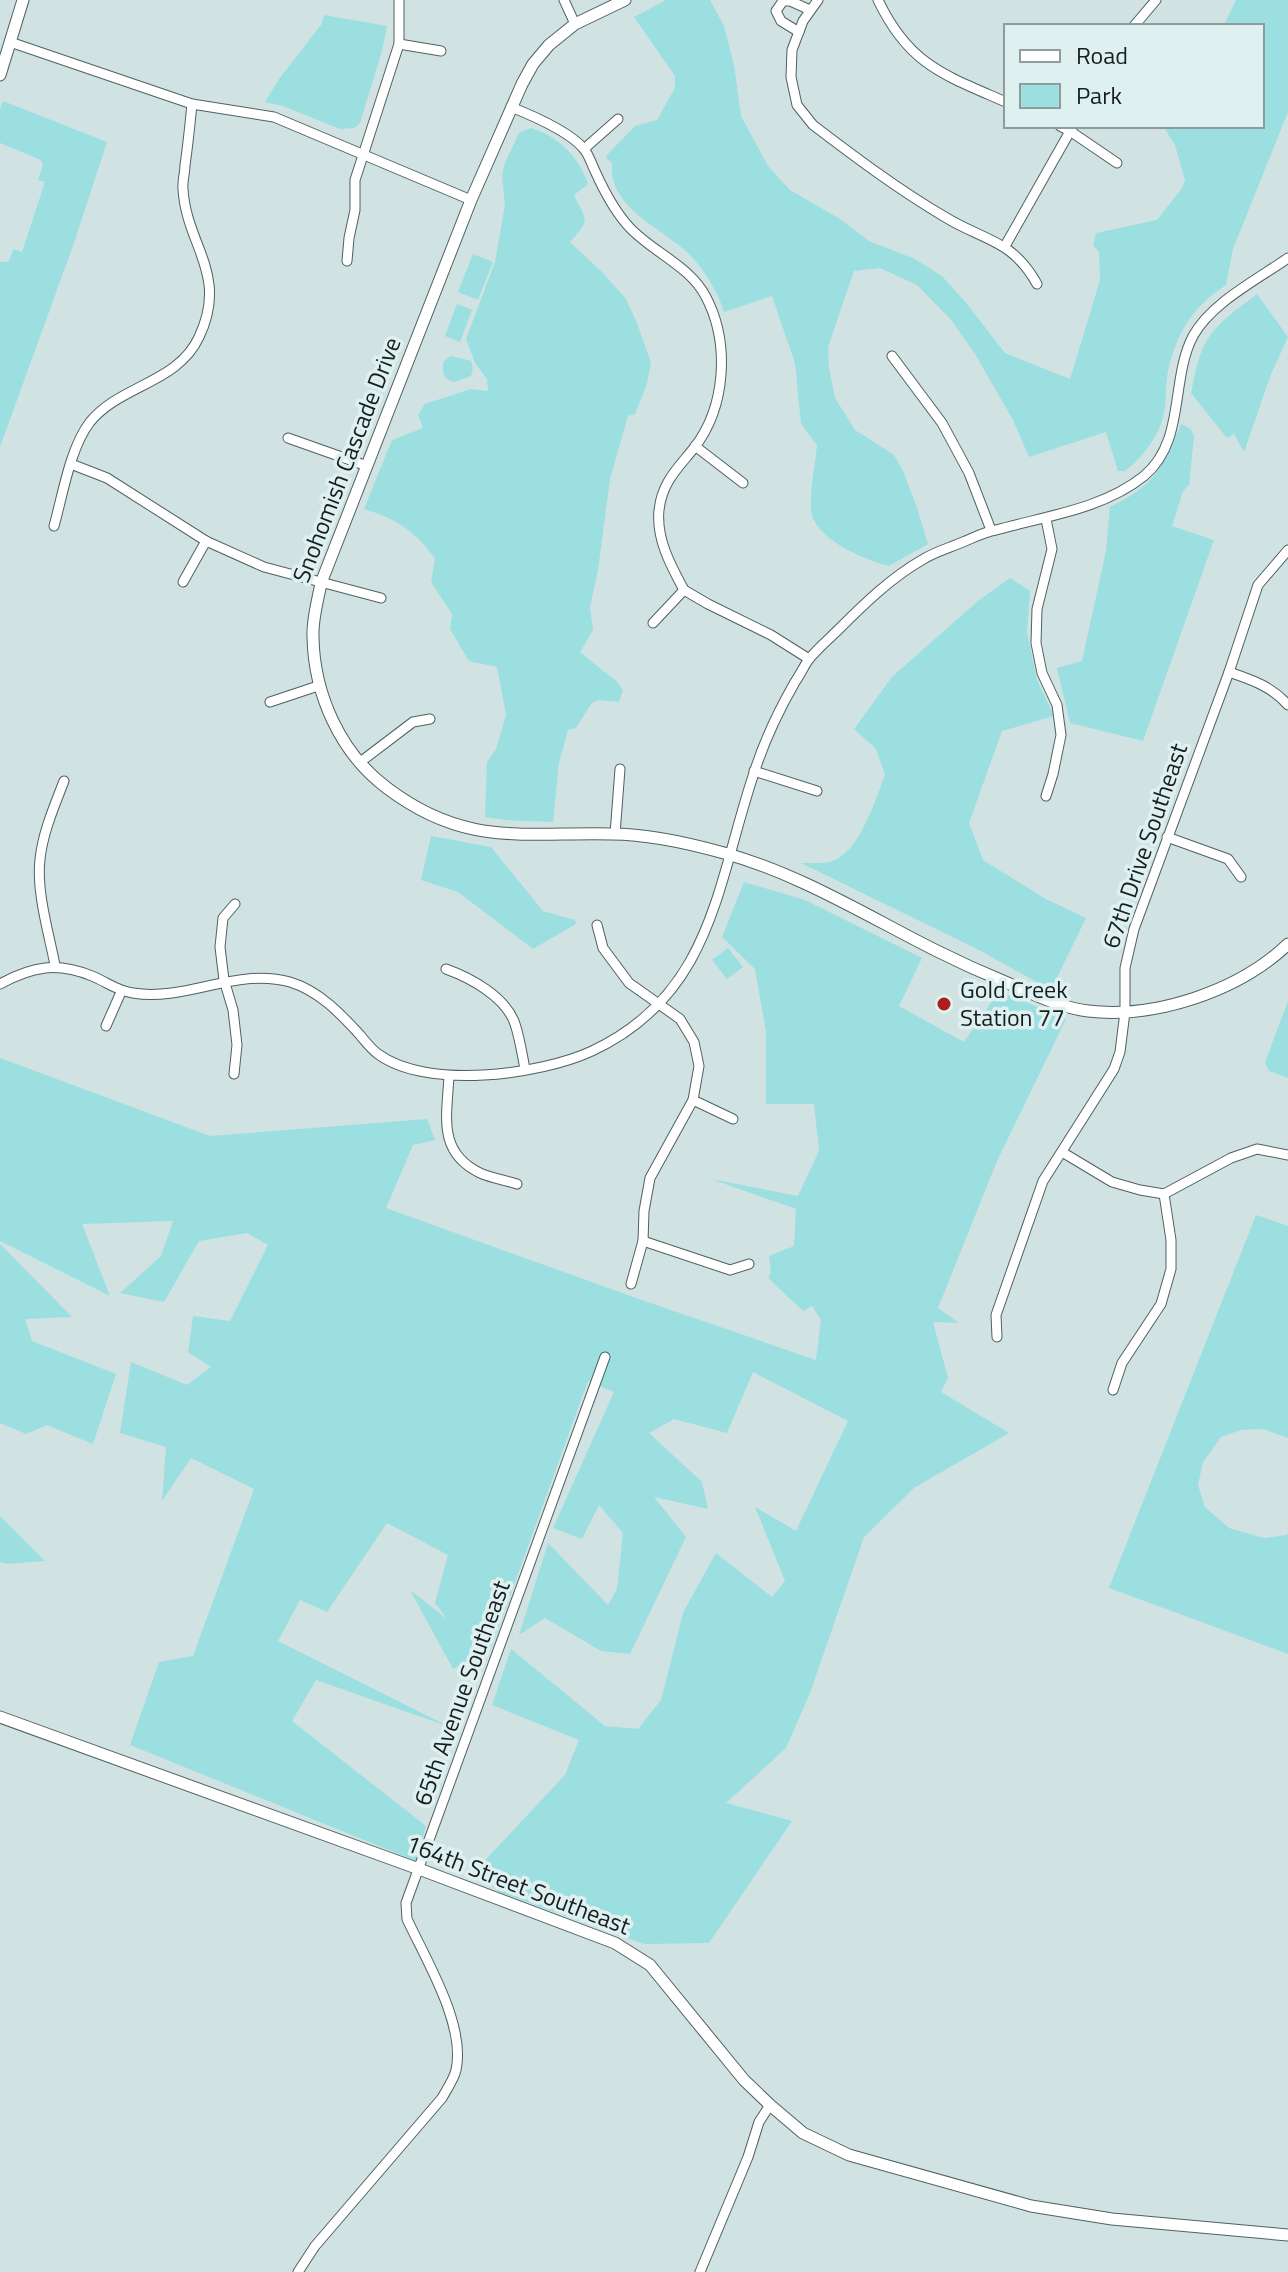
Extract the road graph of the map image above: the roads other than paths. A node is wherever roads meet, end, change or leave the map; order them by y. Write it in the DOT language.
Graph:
graph roads {
  1 [pos="23,0"];
  2 [pos="399,0"];
  3 [pos="564,0"];
  4 [pos="625,0"];
  5 [pos="818,0"];
  6 [pos="878,0"];
  7 [pos="1156,0"];
  8 [pos="810,10"];
  9 [pos="575,24"];
  10 [pos="1136,24"];
  11 [pos="799,32"];
  12 [pos="10,42"];
  13 [pos="399,44"];
  14 [pos="441,51"];
  15 [pos="0,75"];
  16 [pos="1004,101"];
  17 [pos="192,104"];
  18 [pos="511,107"];
  19 [pos="618,119"];
  20 [pos="1071,128"];
  21 [pos="584,149"];
  22 [pos="362,153"];
  23 [pos="1117,163"];
  24 [pos="471,200"];
  25 [pos="1005,246"];
  26 [pos="1288,258"];
  27 [pos="347,261"];
  28 [pos="1037,284"];
  29 [pos="892,356"];
  30 [pos="288,438"];
  31 [pos="695,446"];
  32 [pos="71,464"];
  33 [pos="367,466"];
  34 [pos="743,483"];
  35 [pos="1046,519"];
  36 [pos="54,526"];
  37 [pos="991,530"];
  38 [pos="206,541"];
  39 [pos="1288,550"];
  40 [pos="183,582"];
  41 [pos="321,583"];
  42 [pos="684,590"];
  43 [pos="381,598"];
  44 [pos="653,623"];
  45 [pos="809,659"];
  46 [pos="1229,672"];
  47 [pos="318,686"];
  48 [pos="270,702"];
  49 [pos="1288,705"];
  50 [pos="430,719"];
  51 [pos="359,763"];
  52 [pos="620,769"];
  53 [pos="754,771"];
  54 [pos="64,781"];
  55 [pos="817,791"];
  56 [pos="1046,796"];
  57 [pos="615,834"];
  58 [pos="1167,837"];
  59 [pos="731,855"];
  60 [pos="1241,877"];
  61 [pos="235,904"];
  62 [pos="597,925"];
  63 [pos="1288,944"];
  64 [pos="55,965"];
  65 [pos="446,969"];
  66 [pos="224,980"];
  67 [pos="0,984"];
  68 [pos="121,992"];
  69 [pos="659,1004"];
  70 [pos="1125,1012"];
  71 [pos="106,1026"];
  72 [pos="525,1069"];
  73 [pos="234,1074"];
  74 [pos="449,1076"];
  75 [pos="693,1100"];
  76 [pos="733,1119"];
  77 [pos="1062,1152"];
  78 [pos="1288,1155"];
  79 [pos="517,1184"];
  80 [pos="1164,1194"];
  81 [pos="643,1241"];
  82 [pos="749,1264"];
  83 [pos="631,1284"];
  84 [pos="997,1337"];
  85 [pos="605,1357"];
  86 [pos="1113,1390"];
  87 [pos="0,1717"];
  88 [pos="419,1869"];
  89 [pos="770,2105"];
  90 [pos="1288,2235"];
  91 [pos="298,2272"];
  92 [pos="700,2272"];
  1 -- 12 [label="street"];
  2 -- 13 [label="street"];
  3 -- 9 [label="street"];
  4 -- 9 [label="street, Snohomish Cascade Drive"];
  5 -- 8 [label="street"];
  6 -- 16 [label="street"];
  7 -- 10 [label="street"];
  8 -- 11 [label="street"];
  8 -- 11 [label="street"];
  9 -- 18 [label="street, Snohomish Cascade Drive"];
  11 -- 25 [label="street"];
  12 -- 15 [label="street"];
  12 -- 17 [label="street"];
  13 -- 14 [label="street"];
  13 -- 22 [label="street"];
  17 -- 22 [label="street"];
  17 -- 32 [label="street"];
  18 -- 21 [label="street"];
  18 -- 24 [label="street, Snohomish Cascade Drive"];
  19 -- 21 [label="street"];
  20 -- 23 [label="street"];
  20 -- 25 [label="street"];
  21 -- 31 [label="street"];
  22 -- 24 [label="street"];
  22 -- 27 [label="street"];
  24 -- 33 [label="street, Snohomish Cascade Drive"];
  25 -- 28 [label="street"];
  26 -- 35 [label="street"];
  29 -- 37 [label="street"];
  30 -- 33 [label="street"];
  31 -- 34 [label="street"];
  31 -- 42 [label="street"];
  32 -- 36 [label="street"];
  32 -- 38 [label="street"];
  33 -- 41 [label="street, Snohomish Cascade Drive"];
  35 -- 37 [label="street"];
  35 -- 56 [label="street"];
  37 -- 45 [label="street"];
  38 -- 40 [label="street"];
  38 -- 41 [label="street"];
  39 -- 46 [label="street, 67th Drive Southeast"];
  41 -- 43 [label="street"];
  41 -- 47 [label="street, Snohomish Cascade Drive"];
  42 -- 44 [label="street"];
  42 -- 45 [label="street"];
  45 -- 53 [label="street"];
  46 -- 49 [label="street"];
  46 -- 58 [label="street, 67th Drive Southeast"];
  47 -- 48 [label="street"];
  47 -- 51 [label="street, Snohomish Cascade Drive"];
  50 -- 51 [label="street"];
  51 -- 57 [label="street, Snohomish Cascade Drive"];
  52 -- 57 [label="street"];
  53 -- 55 [label="street"];
  53 -- 59 [label="street"];
  54 -- 64 [label="street"];
  57 -- 59 [label="street, Snohomish Cascade Drive"];
  58 -- 60 [label="street"];
  58 -- 70 [label="street, 67th Drive Southeast"];
  59 -- 69 [label="street"];
  59 -- 70 [label="street, Snohomish Cascade Drive"];
  61 -- 66 [label="street"];
  62 -- 69 [label="street"];
  63 -- 70 [label="street, Snohomish Cascade Drive"];
  64 -- 67 [label="street"];
  64 -- 68 [label="street"];
  65 -- 72 [label="street"];
  66 -- 68 [label="street"];
  66 -- 73 [label="street"];
  66 -- 74 [label="street"];
  68 -- 71 [label="street"];
  69 -- 72 [label="street"];
  69 -- 75 [label="street"];
  70 -- 77 [label="street, 67th Drive Southeast"];
  72 -- 74 [label="street"];
  74 -- 79 [label="street"];
  75 -- 76 [label="street"];
  75 -- 81 [label="street"];
  77 -- 80 [label="street"];
  77 -- 84 [label="street, 67th Drive Southeast"];
  78 -- 80 [label="street"];
  80 -- 86 [label="street"];
  81 -- 82 [label="street"];
  81 -- 83 [label="street"];
  85 -- 88 [label="street, 65th Avenue Southeast"];
  87 -- 88 [label="street, 164th Street Southeast"];
  88 -- 89 [label="street, 164th Street Southeast"];
  88 -- 91 [label="street, 65th Avenue Southeast"];
  89 -- 90 [label="street, 164th Street Southeast"];
  89 -- 92 [label="street"];
}
